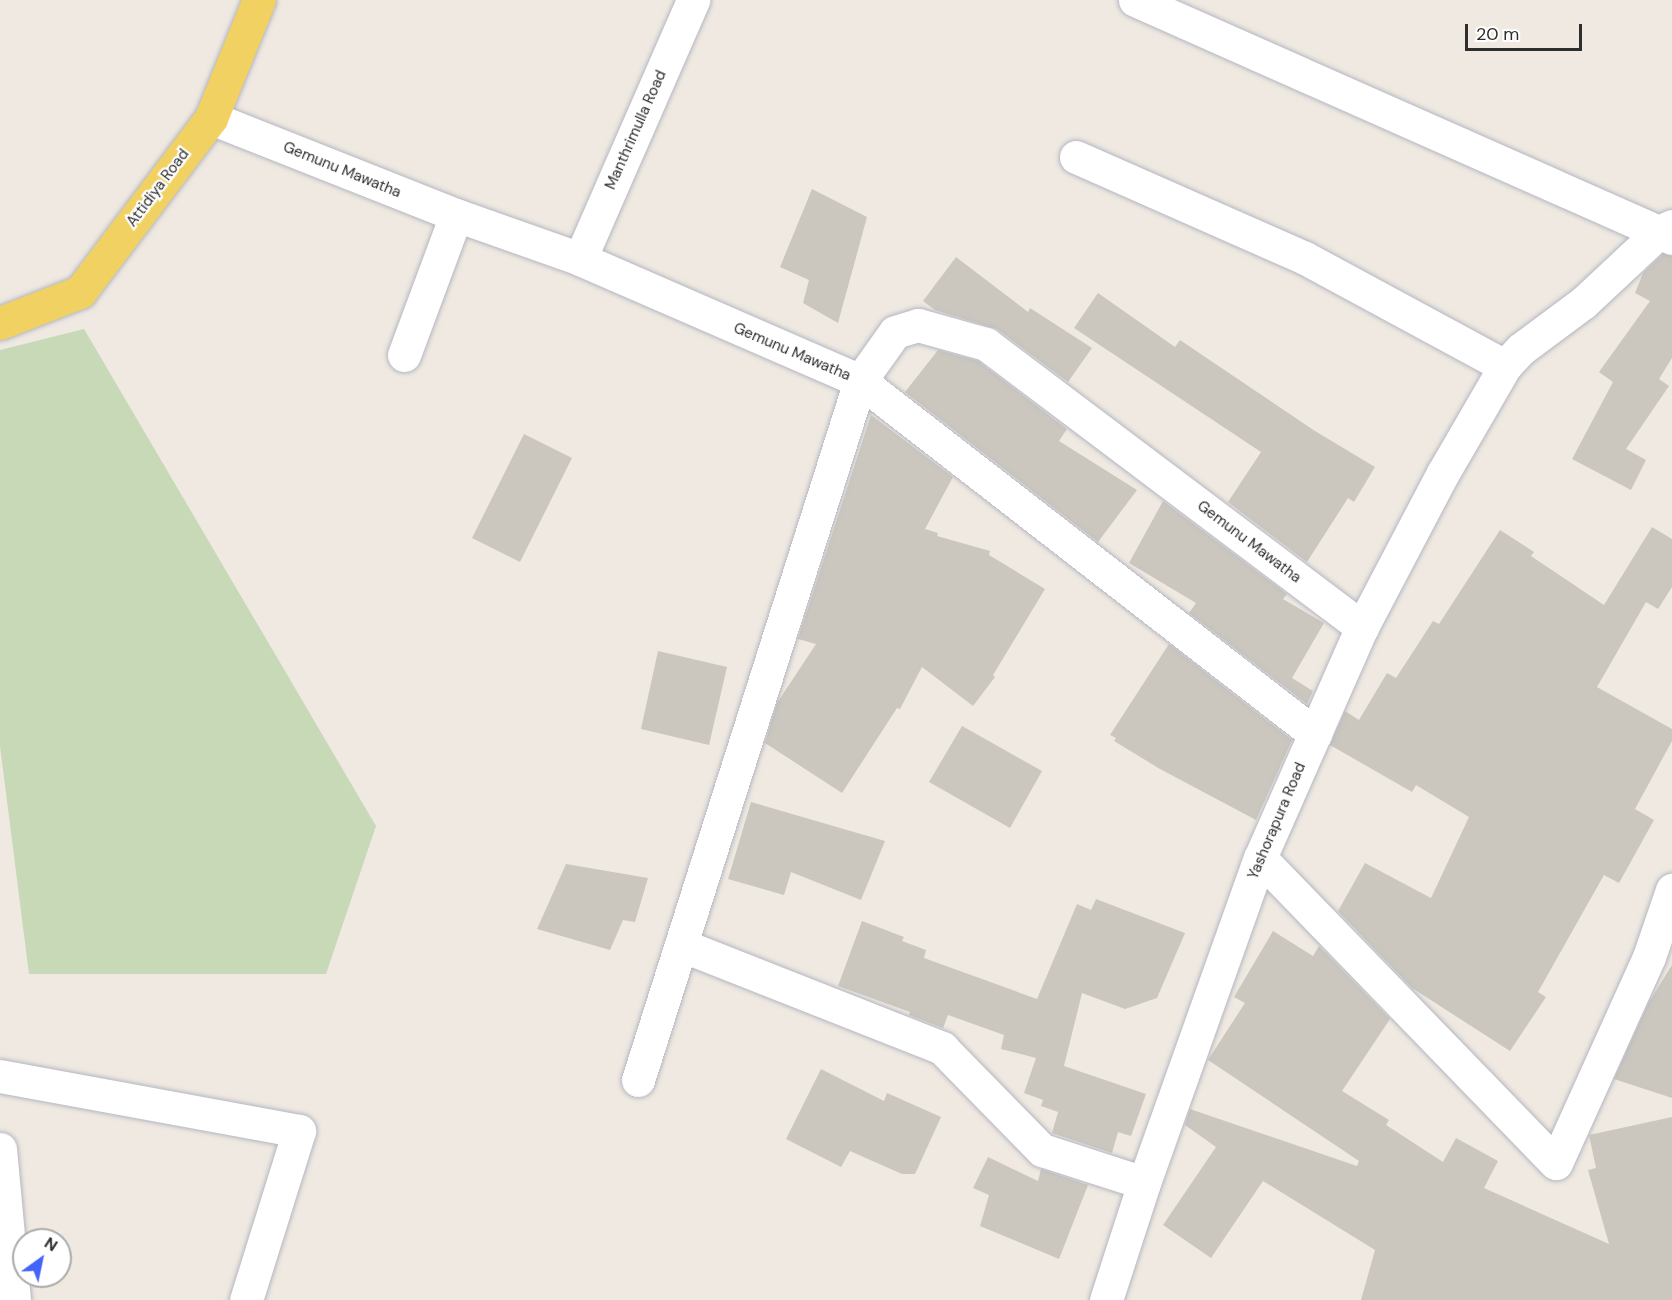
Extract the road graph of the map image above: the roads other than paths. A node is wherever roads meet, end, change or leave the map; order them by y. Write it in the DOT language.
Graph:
graph roads {
  1 [pos="259,0"];
  2 [pos="693,0"];
  3 [pos="1135,0"];
  4 [pos="211,118"];
  5 [pos="1076,157"];
  6 [pos="456,215"];
  7 [pos="1668,232"];
  8 [pos="580,259"];
  9 [pos="0,323"];
  10 [pos="404,355"];
  11 [pos="1505,366"];
  12 [pos="860,381"];
  13 [pos="1362,627"];
  14 [pos="1315,734"];
  15 [pos="1260,858"];
  16 [pos="1672,890"];
  17 [pos="681,945"];
  18 [pos="1660,964"];
  19 [pos="0,1076"];
  20 [pos="638,1080"];
  21 [pos="0,1149"];
  22 [pos="1144,1183"];
  23 [pos="14,1300"];
  24 [pos="246,1300"];
  25 [pos="1106,1300"];
  1 -- 4 [label="main road, Attidiya Road"];
  2 -- 8 [label="street, Manthrimulla Road"];
  3 -- 7 [label="street"];
  4 -- 6 [label="street, Gemunu Mawatha"];
  4 -- 9 [label="main road, Attidiya Road"];
  5 -- 11 [label="street"];
  6 -- 8 [label="street, Gemunu Mawatha"];
  6 -- 10 [label="street"];
  7 -- 11 [label="street, Yashorapura Road"];
  8 -- 12 [label="street, Gemunu Mawatha"];
  11 -- 13 [label="street, Yashorapura Road"];
  12 -- 13 [label="street, Gemunu Mawatha"];
  12 -- 14 [label="street"];
  12 -- 17 [label="street"];
  13 -- 14 [label="street, Yashorapura Road"];
  14 -- 15 [label="street, Yashorapura Road"];
  15 -- 18 [label="street"];
  15 -- 22 [label="street, Yashorapura Road"];
  16 -- 18 [label="street"];
  17 -- 20 [label="street"];
  17 -- 22 [label="street"];
  19 -- 24 [label="street"];
  21 -- 23 [label="street"];
  22 -- 25 [label="street, Yashorapura Road"];
}
